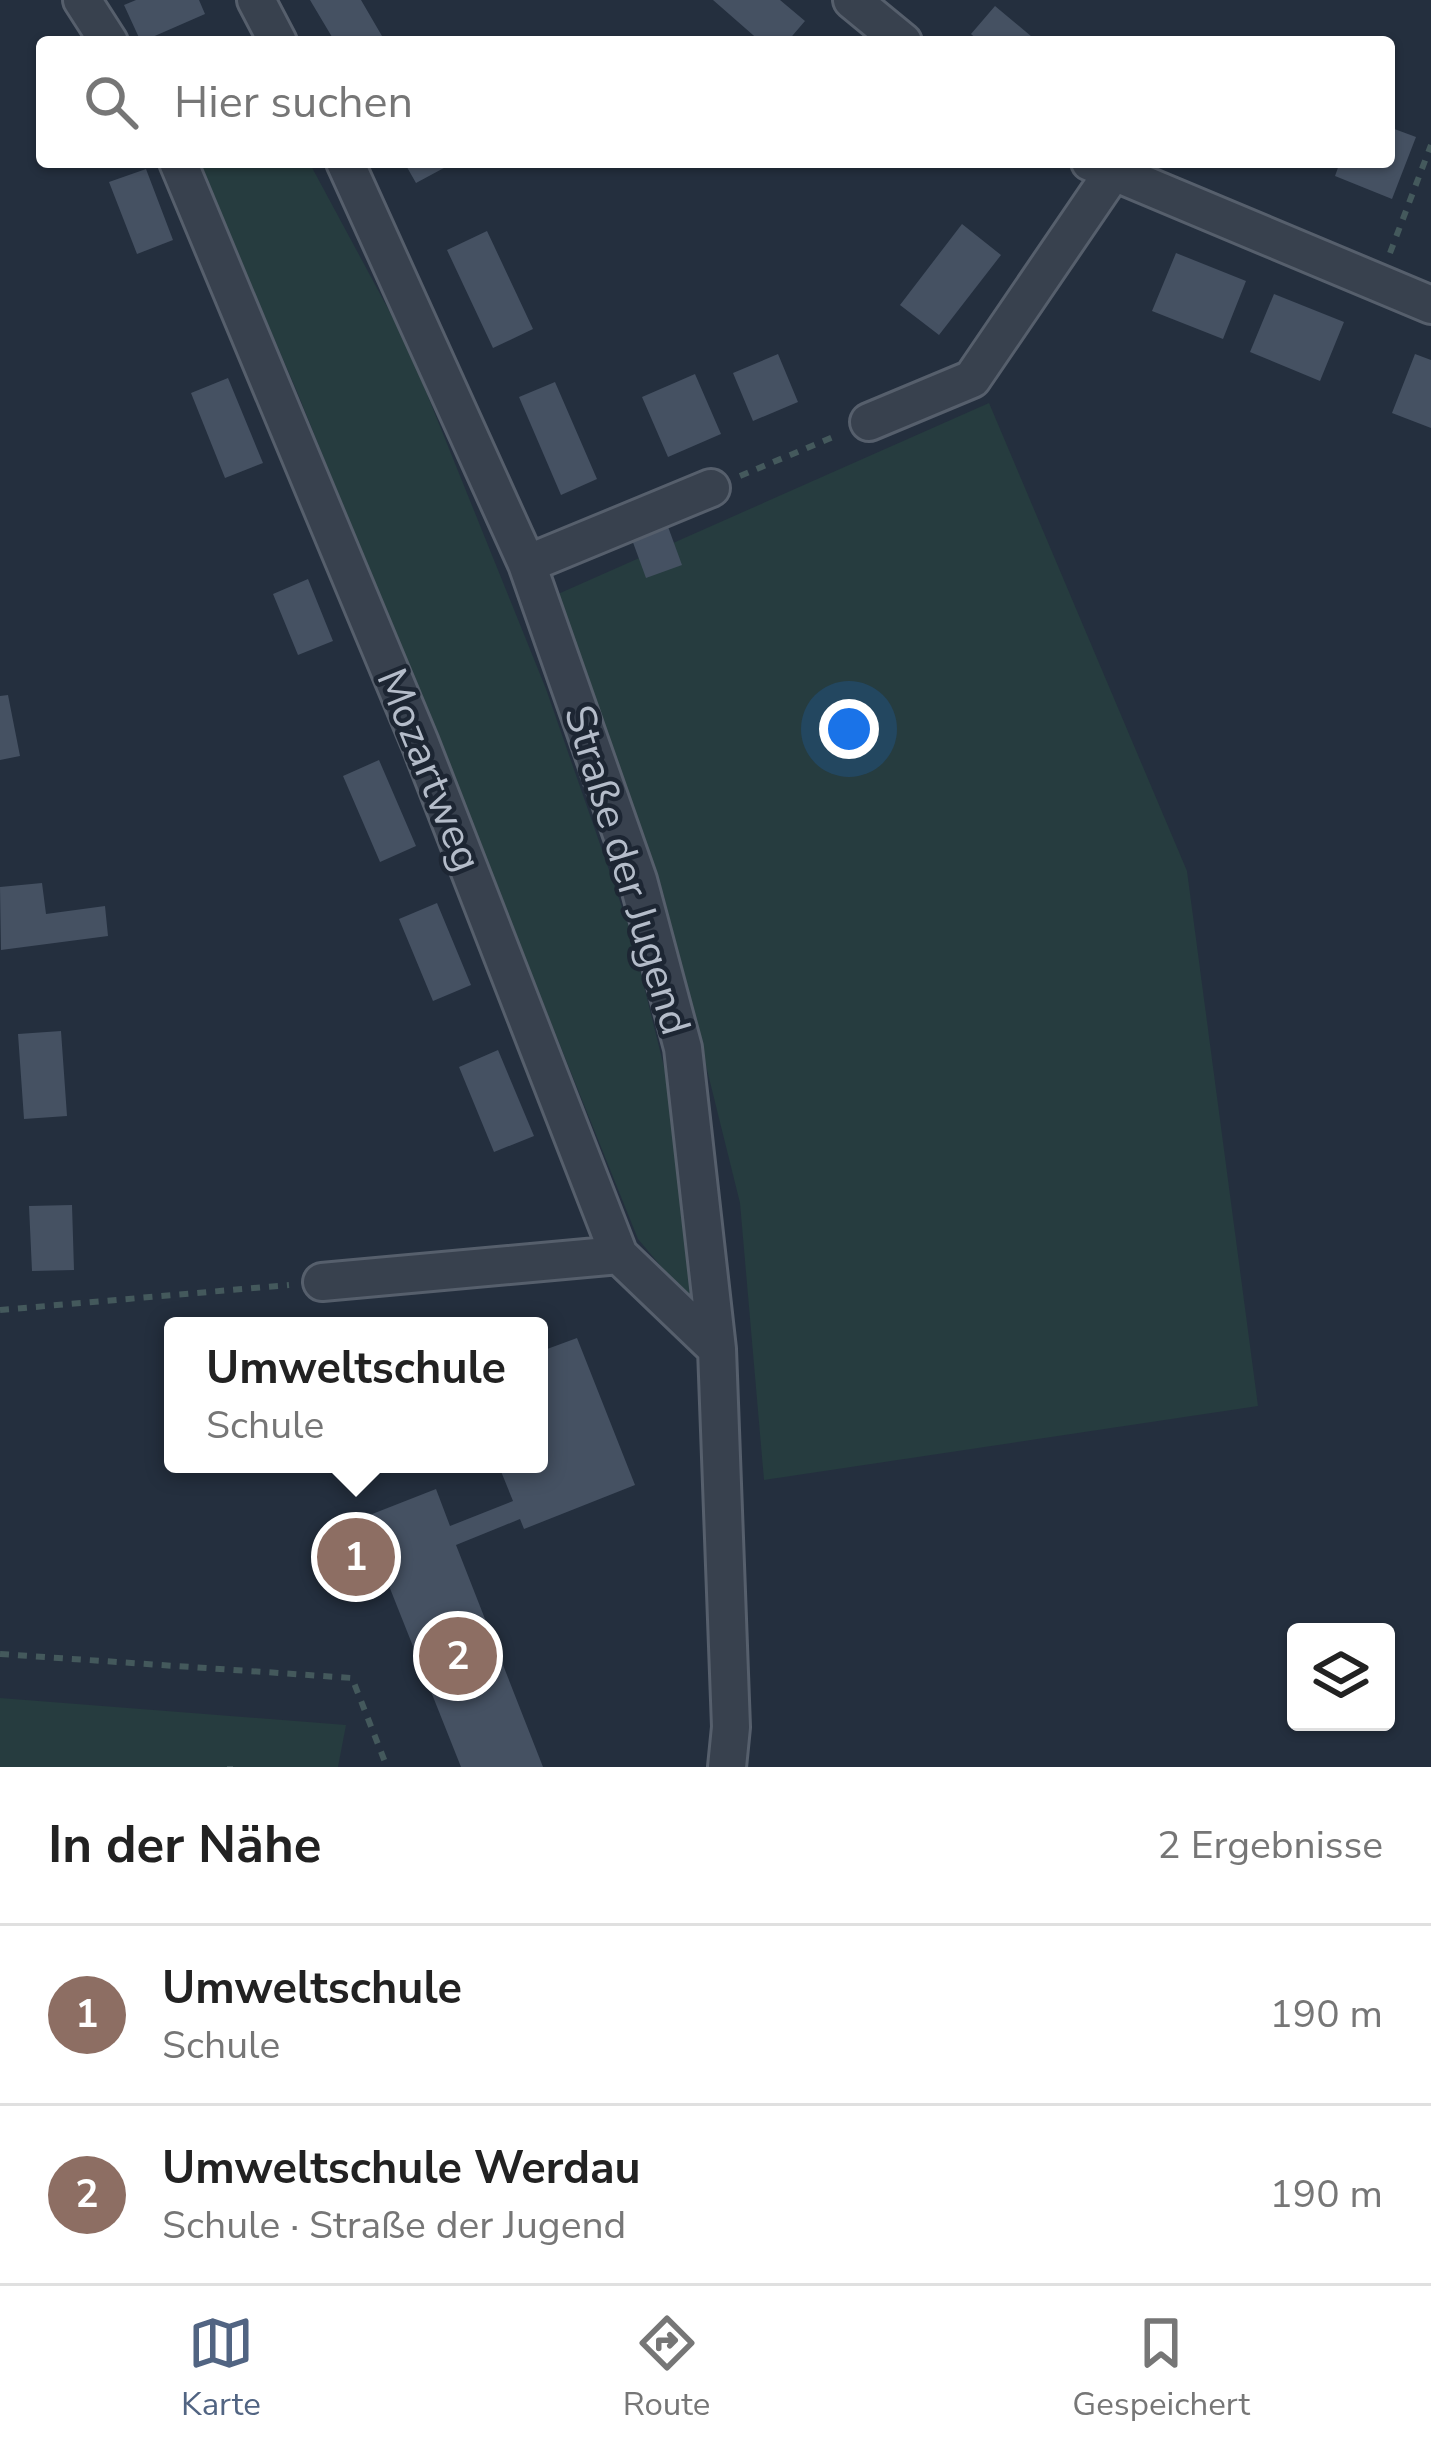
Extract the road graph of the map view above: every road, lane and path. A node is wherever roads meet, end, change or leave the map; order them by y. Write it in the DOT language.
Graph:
graph roads {
  1 [pos="82,0"];
  2 [pos="256,0"];
  3 [pos="852,0"];
  4 [pos="105,36"];
  5 [pos="275,36"];
  6 [pos="896,36"];
  7 [pos="1431,145"];
  8 [pos="180,168"];
  9 [pos="347,168"];
  10 [pos="1100,168"];
  11 [pos="1103,168"];
  12 [pos="1378,285"];
  13 [pos="1431,304"];
  14 [pos="869,422"];
  15 [pos="711,488"];
  16 [pos="527,564"];
  17 [pos="619,1255"];
  18 [pos="322,1282"];
  19 [pos="0,1310"];
  20 [pos="717,1349"];
  21 [pos="0,1654"];
  22 [pos="387,1767"];
  23 [pos="727,1767"];
  1 -- 4 [label="street"];
  2 -- 5 [label="street"];
  3 -- 6 [label="street"];
  7 -- 12 [label="path"];
  8 -- 17 [label="street, Mozartweg"];
  9 -- 16 [label="street, Straße der Jugend"];
  10 -- 14 [label="street"];
  11 -- 12 [label="street"];
  12 -- 13 [label="street"];
  14 -- 15 [label="path"];
  15 -- 16 [label="street"];
  16 -- 20 [label="street, Straße der Jugend"];
  17 -- 18 [label="street"];
  17 -- 20 [label="street, Mozartweg"];
  18 -- 19 [label="path"];
  20 -- 23 [label="street, Straße der Jugend"];
  21 -- 22 [label="path"];
}
